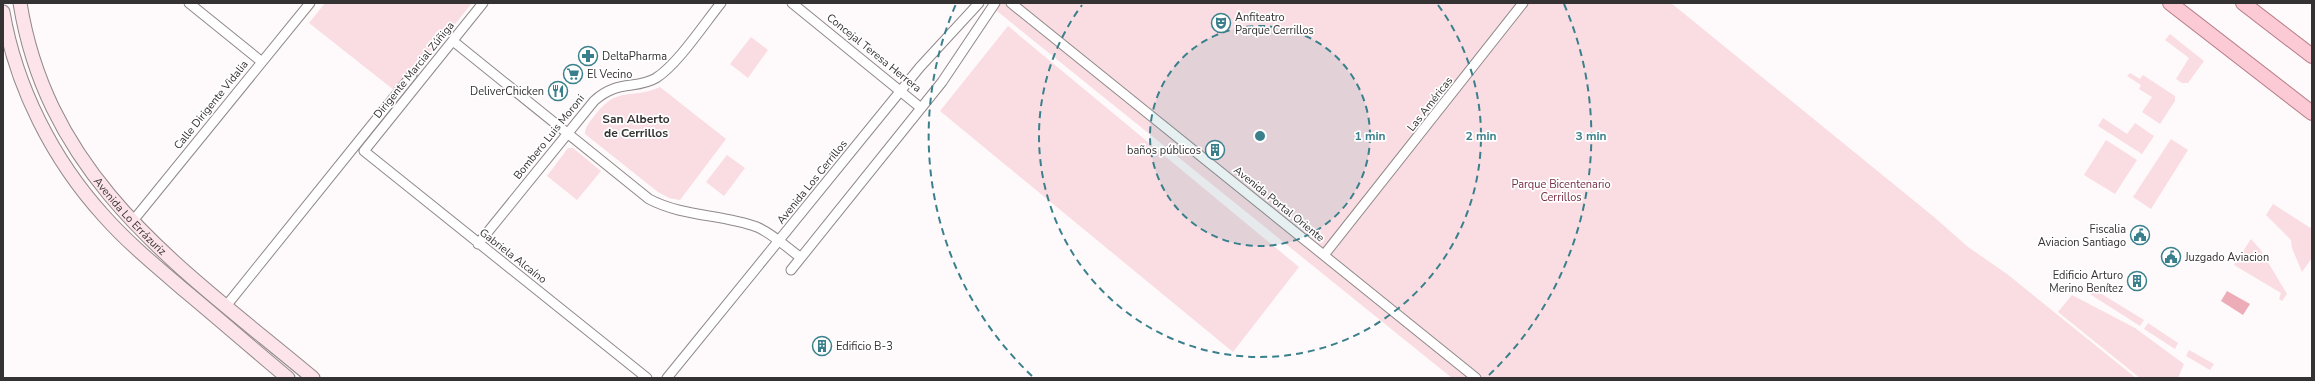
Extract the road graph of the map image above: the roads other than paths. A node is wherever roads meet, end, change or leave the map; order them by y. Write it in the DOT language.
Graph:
graph roads {
  1 [pos="20,3"];
  2 [pos="189,3"];
  3 [pos="310,3"];
  4 [pos="483,3"];
  5 [pos="720,3"];
  6 [pos="792,3"];
  7 [pos="978,3"];
  8 [pos="995,3"];
  9 [pos="1011,3"];
  10 [pos="1523,3"];
  11 [pos="2170,3"];
  12 [pos="2243,3"];
  13 [pos="3,12"];
  14 [pos="453,41"];
  15 [pos="2312,56"];
  16 [pos="262,62"];
  17 [pos="412,75"];
  18 [pos="901,91"];
  19 [pos="921,108"];
  20 [pos="2312,113"];
  21 [pos="568,133"];
  22 [pos="364,151"];
  23 [pos="132,222"];
  24 [pos="779,241"];
  25 [pos="478,244"];
  26 [pos="1324,256"];
  27 [pos="800,257"];
  28 [pos="791,270"];
  29 [pos="226,306"];
  30 [pos="288,378"];
  31 [pos="313,378"];
  32 [pos="647,378"];
  33 [pos="668,378"];
  34 [pos="1476,378"];
  1 -- 23 [label="main road, Avenida Lo Errázuriz"];
  2 -- 16 [label="street"];
  3 -- 16 [label="street, Calle Dirigente Vidalia"];
  4 -- 14 [label="street, Dirigente Marcial Zúñiga"];
  5 -- 21 [label="street, Bombero Luis Moroni"];
  6 -- 18 [label="street, Concejal Teresa Herrera"];
  7 -- 18 [label="street, Avenida Los Cerrillos"];
  8 -- 19 [label="street"];
  9 -- 26 [label="street, Avenida Portal Oriente"];
  10 -- 26 [label="street, Las Américas"];
  11 -- 20 [label="main road"];
  12 -- 15 [label="main road"];
  13 -- 30 [label="main road, Avenida Lo Errázuriz"];
  14 -- 21 [label="street"];
  14 -- 22 [label="street, Dirigente Marcial Zúñiga"];
  16 -- 23 [label="street, Calle Dirigente Vidalia"];
  17 -- 29 [label="street"];
  18 -- 19 [label="street, Concejal Teresa Herrera"];
  18 -- 24 [label="street, Avenida Los Cerrillos"];
  19 -- 27 [label="street"];
  21 -- 24 [label="street"];
  21 -- 25 [label="street, Bombero Luis Moroni"];
  22 -- 25 [label="street, Gabriela Alcaíno"];
  23 -- 29 [label="main road, Avenida Lo Errázuriz"];
  24 -- 27 [label="street"];
  24 -- 33 [label="street, Avenida Los Cerrillos"];
  25 -- 32 [label="street, Gabriela Alcaíno"];
  26 -- 34 [label="street, Avenida Portal Oriente"];
  27 -- 28 [label="street"];
  29 -- 31 [label="main road, Avenida Lo Errázuriz"];
}
